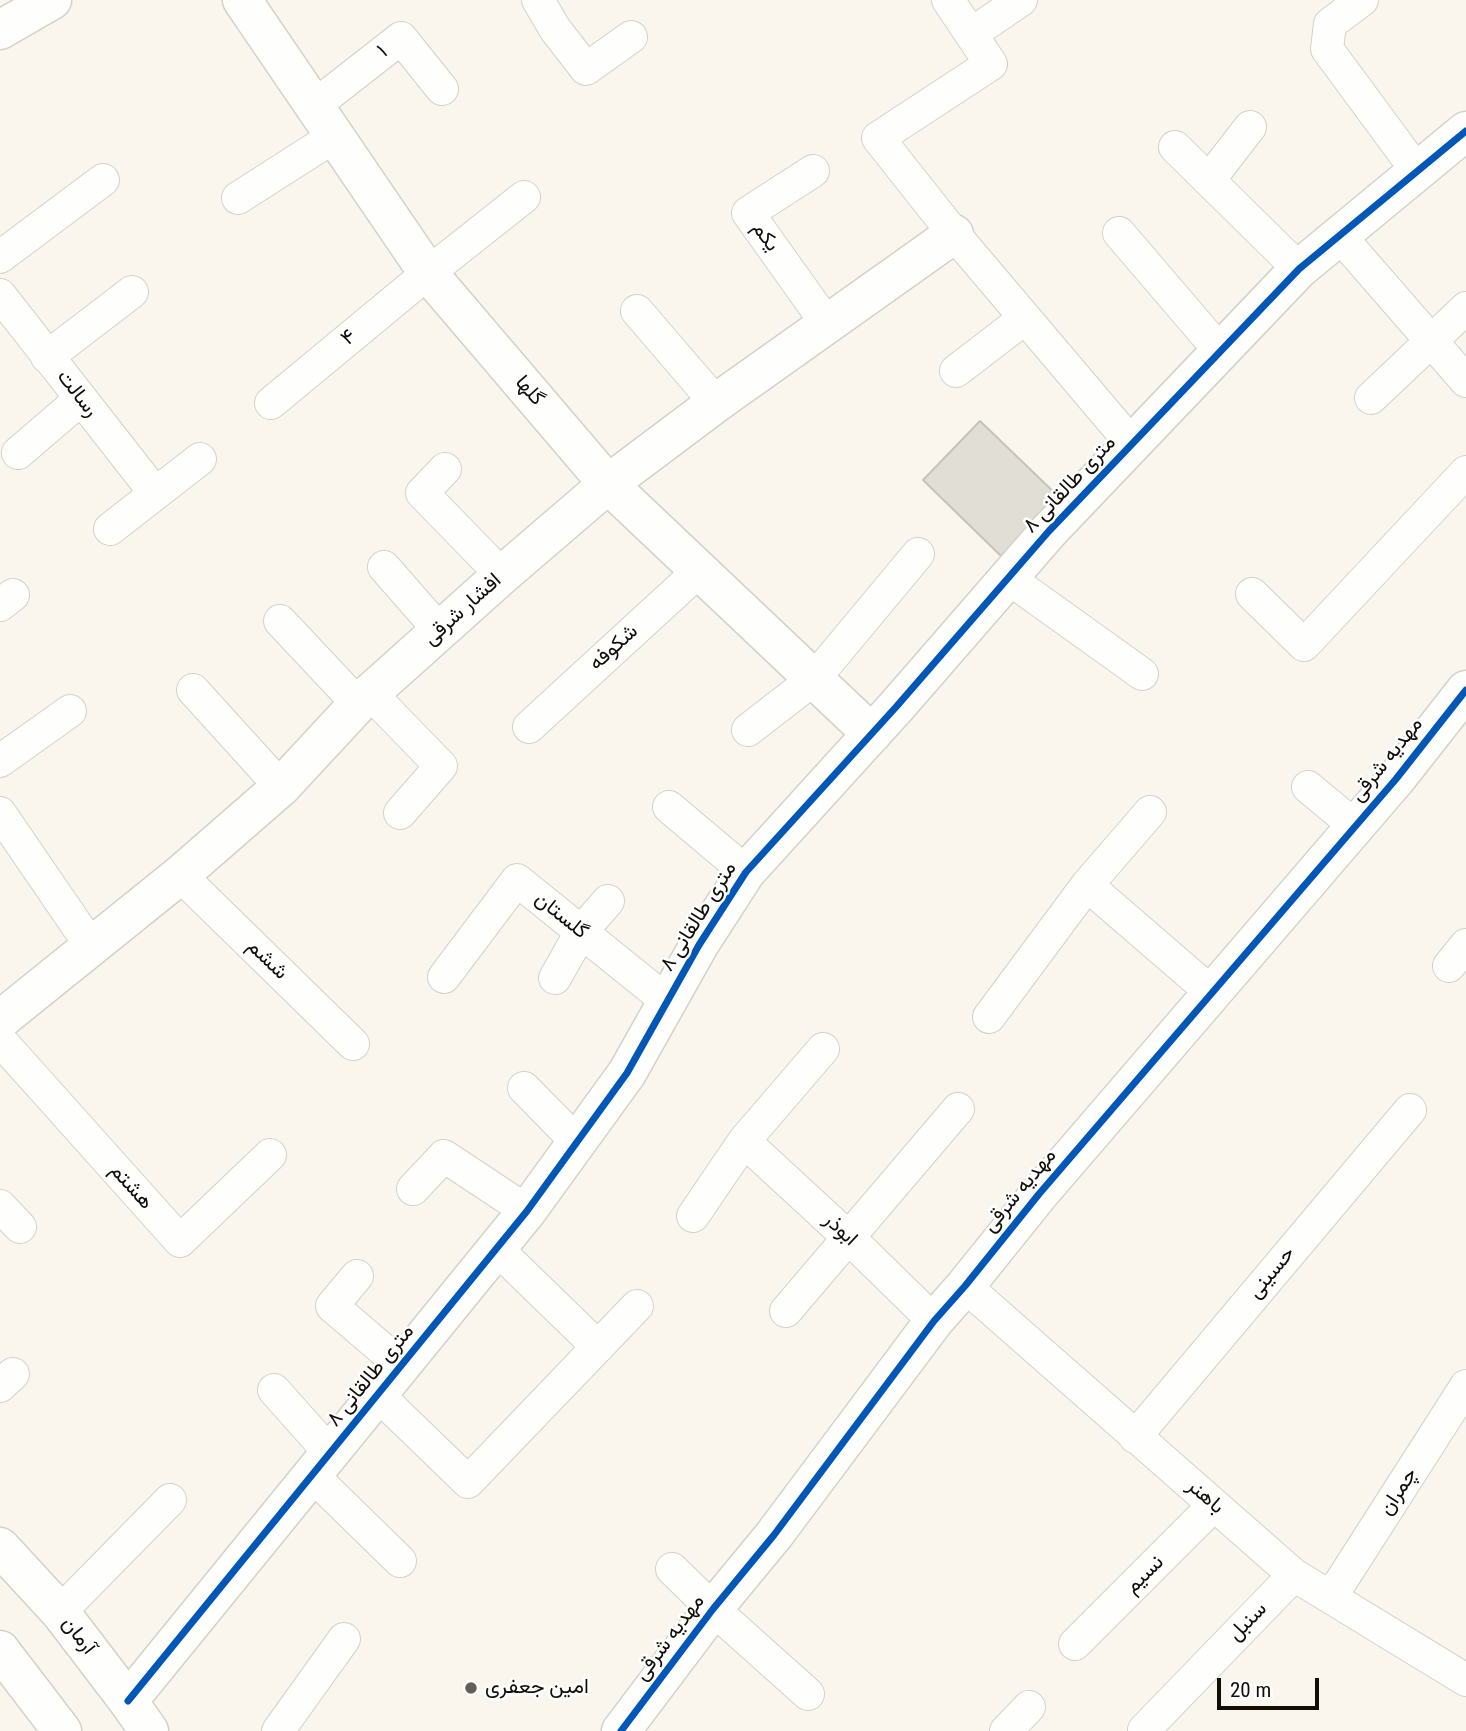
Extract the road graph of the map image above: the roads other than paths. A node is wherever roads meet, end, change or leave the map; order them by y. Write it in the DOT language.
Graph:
graph roads {
  1 [pos="52,0"];
  2 [pos="242,0"];
  3 [pos="538,0"];
  4 [pos="948,0"];
  5 [pos="1021,0"];
  6 [pos="1362,0"];
  7 [pos="0,30"];
  8 [pos="971,34"];
  9 [pos="631,37"];
  10 [pos="442,89"];
  11 [pos="324,121"];
  12 [pos="1250,127"];
  13 [pos="1466,131"];
  14 [pos="1175,147"];
  15 [pos="813,171"];
  16 [pos="1417,171"];
  17 [pos="103,180"];
  18 [pos="1209,180"];
  19 [pos="524,197"];
  20 [pos="238,198"];
  21 [pos="954,233"];
  22 [pos="1119,233"];
  23 [pos="1339,235"];
  24 [pos="0,257"];
  25 [pos="1299,269"];
  26 [pos="428,272"];
  27 [pos="132,292"];
  28 [pos="0,295"];
  29 [pos="1466,308"];
  30 [pos="637,311"];
  31 [pos="1025,318"];
  32 [pos="827,324"];
  33 [pos="1432,342"];
  34 [pos="1220,351"];
  35 [pos="47,356"];
  36 [pos="956,370"];
  37 [pos="1466,381"];
  38 [pos="1371,398"];
  39 [pos="81,399"];
  40 [pos="271,403"];
  41 [pos="716,403"];
  42 [pos="1132,444"];
  43 [pos="18,453"];
  44 [pos="200,459"];
  45 [pos="445,469"];
  46 [pos="1466,472"];
  47 [pos="608,484"];
  48 [pos="155,493"];
  49 [pos="110,529"];
  50 [pos="918,554"];
  51 [pos="384,567"];
  52 [pos="700,570"];
  53 [pos="502,575"];
  54 [pos="1008,578"];
  55 [pos="1252,594"];
  56 [pos="280,621"];
  57 [pos="440,631"];
  58 [pos="1142,674"];
  59 [pos="814,679"];
  60 [pos="193,690"];
  61 [pos="1466,690"];
  62 [pos="364,699"];
  63 [pos="70,711"];
  64 [pos="528,727"];
  65 [pos="748,730"];
  66 [pos="872,734"];
  67 [pos="0,761"];
  68 [pos="281,787"];
  69 [pos="1308,787"];
  70 [pos="669,807"];
  71 [pos="1150,812"];
  72 [pos="0,813"];
  73 [pos="400,813"];
  74 [pos="1355,826"];
  75 [pos="746,872"];
  76 [pos="180,875"];
  77 [pos="1087,885"];
  78 [pos="608,901"];
  79 [pos="581,932"];
  80 [pos="91,946"];
  81 [pos="444,977"];
  82 [pos="555,978"];
  83 [pos="1212,993"];
  84 [pos="667,1001"];
  85 [pos="989,1017"];
  86 [pos="0,1020"];
  87 [pos="0,1040"];
  88 [pos="353,1044"];
  89 [pos="823,1049"];
  90 [pos="524,1088"];
  91 [pos="958,1109"];
  92 [pos="1410,1110"];
  93 [pos="744,1141"];
  94 [pos="577,1142"];
  95 [pos="270,1155"];
  96 [pos="413,1189"];
  97 [pos="527,1211"];
  98 [pos="693,1216"];
  99 [pos="848,1237"];
  100 [pos="497,1249"];
  101 [pos="358,1276"];
  102 [pos="965,1286"];
  103 [pos="637,1306"];
  104 [pos="786,1311"];
  105 [pos="934,1321"];
  106 [pos="597,1347"];
  107 [pos="401,1365"];
  108 [pos="1466,1386"];
  109 [pos="274,1390"];
  110 [pos="378,1395"];
  111 [pos="1135,1437"];
  112 [pos="321,1464"];
  113 [pos="170,1500"];
  114 [pos="1214,1505"];
  115 [pos="4,1554"];
  116 [pos="400,1561"];
  117 [pos="672,1569"];
  118 [pos="1294,1575"];
  119 [pos="1331,1597"];
  120 [pos="713,1609"];
  121 [pos="60,1612"];
  122 [pos="344,1639"];
  123 [pos="1075,1644"];
  124 [pos="0,1650"];
  125 [pos="1466,1680"];
  126 [pos="808,1694"];
  127 [pos="1029,1707"];
  128 [pos="139,1716"];
  129 [pos="1144,1730"];
  130 [pos="62,1731"];
  131 [pos="278,1731"];
  132 [pos="621,1731"];
  133 [pos="1006,1731"];
  1 -- 7 [label="street"];
  2 -- 11 [label="street, گلها"];
  3 -- 9 [label="street"];
  4 -- 8 [label="street"];
  5 -- 8 [label="street"];
  6 -- 16 [label="street"];
  8 -- 21 [label="street"];
  10 -- 11 [label="street, ۱"];
  11 -- 20 [label="street"];
  11 -- 26 [label="street, گلها"];
  12 -- 18 [label="street"];
  13 -- 16 [label="street, ۸ متری طالقانی"];
  14 -- 18 [label="street"];
  15 -- 32 [label="street, یکم"];
  16 -- 23 [label="street, ۸ متری طالقانی"];
  17 -- 24 [label="street"];
  18 -- 25 [label="street"];
  19 -- 26 [label="street, ۴"];
  21 -- 31 [label="street"];
  21 -- 32 [label="street, افشار شرقی"];
  22 -- 34 [label="street"];
  23 -- 25 [label="street, ۸ متری طالقانی"];
  23 -- 33 [label="street"];
  25 -- 34 [label="street, ۸ متری طالقانی"];
  26 -- 40 [label="street, ۴"];
  26 -- 47 [label="street, گلها"];
  27 -- 35 [label="street"];
  28 -- 35 [label="street, رسالت"];
  29 -- 33 [label="street"];
  30 -- 41 [label="street"];
  31 -- 36 [label="street"];
  31 -- 42 [label="street"];
  32 -- 41 [label="street, افشار شرقی"];
  33 -- 37 [label="street"];
  33 -- 38 [label="street"];
  34 -- 42 [label="street, ۸ متری طالقانی"];
  35 -- 39 [label="street, رسالت"];
  39 -- 43 [label="street"];
  39 -- 48 [label="street, رسالت"];
  41 -- 47 [label="street, افشار شرقی"];
  42 -- 54 [label="street, ۸ متری طالقانی"];
  44 -- 48 [label="street"];
  45 -- 53 [label="street"];
  46 -- 55 [label="street"];
  47 -- 52 [label="street, گلها"];
  47 -- 53 [label="street, افشار شرقی"];
  48 -- 49 [label="street"];
  50 -- 59 [label="street"];
  51 -- 57 [label="street"];
  52 -- 59 [label="street, گلها"];
  52 -- 64 [label="street, شکوفه"];
  53 -- 57 [label="street, افشار شرقی"];
  54 -- 58 [label="street"];
  54 -- 66 [label="street, ۸ متری طالقانی"];
  56 -- 62 [label="street"];
  57 -- 62 [label="street, افشار شرقی"];
  59 -- 65 [label="street"];
  59 -- 66 [label="street, گلها"];
  60 -- 68 [label="street"];
  61 -- 74 [label="street, مهدیه شرقی"];
  62 -- 68 [label="street, افشار شرقی"];
  62 -- 73 [label="street"];
  63 -- 67 [label="street"];
  66 -- 75 [label="street, ۸ متری طالقانی"];
  68 -- 76 [label="street, افشار شرقی"];
  69 -- 74 [label="street"];
  70 -- 75 [label="street"];
  71 -- 77 [label="street"];
  72 -- 80 [label="street"];
  74 -- 83 [label="street, مهدیه شرقی"];
  75 -- 84 [label="street, ۸ متری طالقانی"];
  76 -- 80 [label="street, افشار شرقی"];
  76 -- 88 [label="street, ششم"];
  77 -- 83 [label="street"];
  77 -- 85 [label="street"];
  78 -- 79 [label="street"];
  79 -- 81 [label="street, گلستان"];
  79 -- 82 [label="street"];
  79 -- 84 [label="street, گلستان"];
  80 -- 86 [label="street, افشار شرقی"];
  83 -- 102 [label="street, مهدیه شرقی"];
  84 -- 94 [label="street, ۸ متری طالقانی"];
  87 -- 95 [label="street, هشتم"];
  89 -- 93 [label="street"];
  90 -- 94 [label="street"];
  91 -- 99 [label="street"];
  92 -- 111 [label="street, حسینی"];
  93 -- 98 [label="street"];
  93 -- 99 [label="street, ابوذر"];
  94 -- 97 [label="street, ۸ متری طالقانی"];
  96 -- 97 [label="street"];
  97 -- 100 [label="street, ۸ متری طالقانی"];
  99 -- 104 [label="street"];
  99 -- 105 [label="street, ابوذر"];
  100 -- 106 [label="street"];
  100 -- 107 [label="street, ۸ متری طالقانی"];
  101 -- 107 [label="street"];
  102 -- 105 [label="street, مهدیه شرقی"];
  102 -- 111 [label="street, باهنر"];
  103 -- 106 [label="street"];
  105 -- 120 [label="street, مهدیه شرقی"];
  106 -- 110 [label="street"];
  107 -- 110 [label="street, ۸ متری طالقانی"];
  108 -- 119 [label="street, چمران"];
  109 -- 112 [label="street"];
  110 -- 112 [label="street, ۸ متری طالقانی"];
  111 -- 114 [label="street, باهنر"];
  112 -- 116 [label="street"];
  112 -- 128 [label="street, ۸ متری طالقانی"];
  113 -- 121 [label="street"];
  114 -- 118 [label="street, باهنر"];
  114 -- 123 [label="street, نسیم"];
  115 -- 121 [label="street, آرمان"];
  117 -- 120 [label="street"];
  118 -- 119 [label="street, باهنر"];
  118 -- 129 [label="street, سنبل"];
  119 -- 125 [label="street, باهنر"];
  120 -- 126 [label="street"];
  120 -- 132 [label="street, مهدیه شرقی"];
  121 -- 128 [label="street, آرمان"];
  122 -- 131 [label="street"];
  124 -- 130 [label="street"];
  127 -- 133 [label="street"];
}
